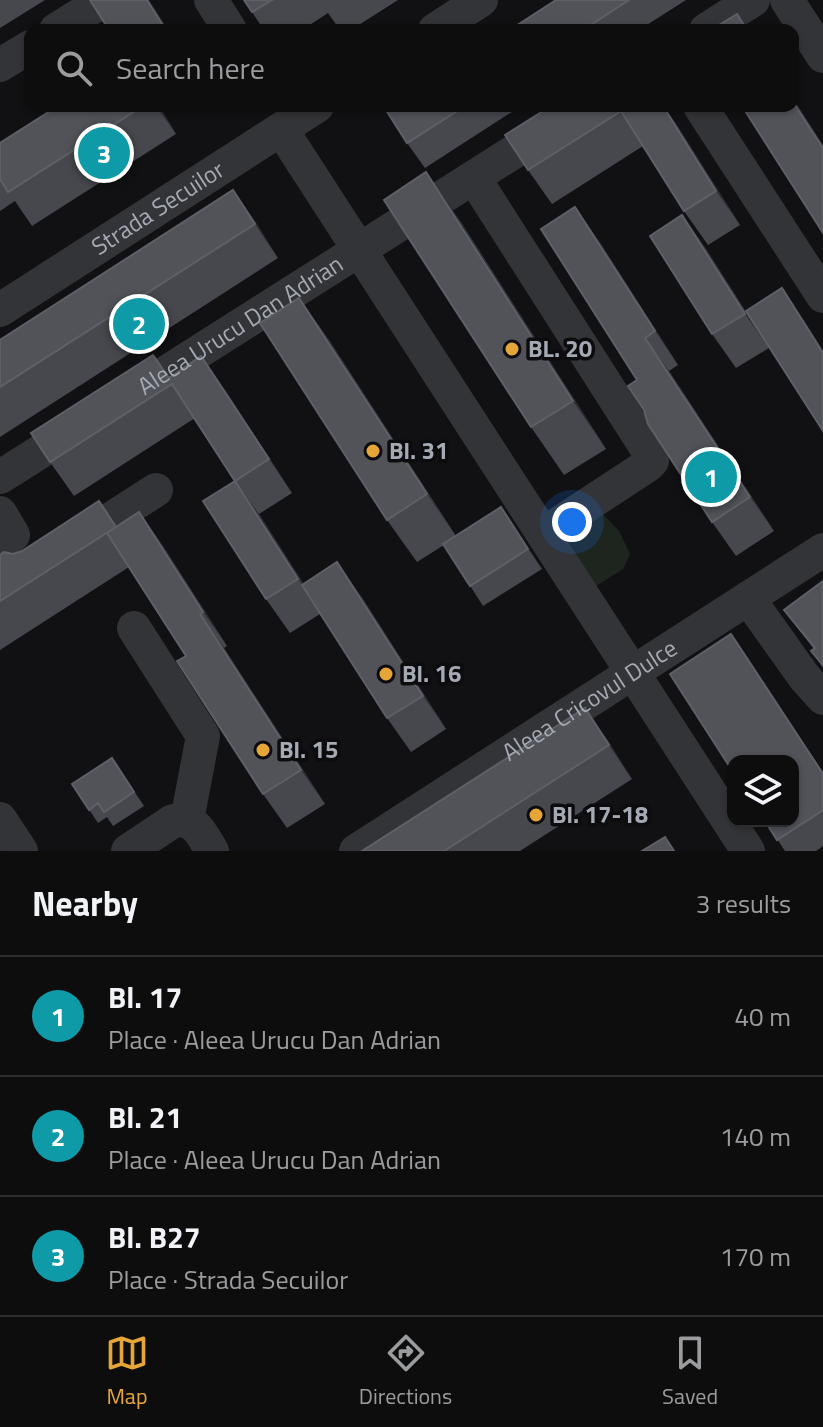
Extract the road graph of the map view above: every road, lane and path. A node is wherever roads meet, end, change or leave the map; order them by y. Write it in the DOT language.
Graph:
graph roads {
  1 [pos="104,0"];
  2 [pos="211,0"];
  3 [pos="481,0"];
  4 [pos="753,0"];
  5 [pos="787,0"];
  6 [pos="66,24"];
  7 [pos="226,24"];
  8 [pos="444,24"];
  9 [pos="715,24"];
  10 [pos="24,51"];
  11 [pos="823,56"];
  12 [pos="0,65"];
  13 [pos="302,112"];
  14 [pos="577,112"];
  15 [pos="704,112"];
  16 [pos="283,120"];
  17 [pos="474,178"];
  18 [pos="359,250"];
  19 [pos="823,296"];
  20 [pos="0,310"];
  21 [pos="0,477"];
  22 [pos="156,490"];
  23 [pos="0,513"];
  24 [pos="543,534"];
  25 [pos="0,543"];
  26 [pos="823,550"];
  27 [pos="48,559"];
  28 [pos="748,598"];
  29 [pos="134,628"];
  30 [pos="633,673"];
  31 [pos="823,698"];
  32 [pos="0,819"];
  33 [pos="187,820"];
  34 [pos="21,851"];
  35 [pos="128,851"];
  36 [pos="212,851"];
  37 [pos="356,851"];
  38 [pos="748,851"];
  1 -- 6 [label="street"];
  2 -- 7 [label="street"];
  3 -- 8 [label="street"];
  4 -- 9 [label="street"];
  5 -- 11 [label="street"];
  10 -- 12 [label="street"];
  13 -- 16 [label="street, Strada Secuilor"];
  14 -- 17 [label="street"];
  15 -- 19 [label="street"];
  16 -- 18 [label="street, Aleea Urucu Dan Adrian"];
  16 -- 20 [label="street, Strada Secuilor"];
  17 -- 18 [label="street"];
  17 -- 24 [label="street"];
  18 -- 21 [label="street, Aleea Urucu Dan Adrian"];
  18 -- 24 [label="street, Aleea Urucu Dan Adrian"];
  22 -- 27 [label="street"];
  23 -- 25 [label="street"];
  24 -- 30 [label="street, Aleea Urucu Dan Adrian"];
  26 -- 28 [label="street, Aleea Cricovul Dulce"];
  28 -- 30 [label="street, Aleea Cricovul Dulce"];
  28 -- 31 [label="street"];
  29 -- 33 [label="street"];
  30 -- 37 [label="street, Aleea Cricovul Dulce"];
  30 -- 38 [label="street, Aleea Urucu Dan Adrian"];
  32 -- 34 [label="street"];
  33 -- 35 [label="street"];
  33 -- 36 [label="street"];
}
